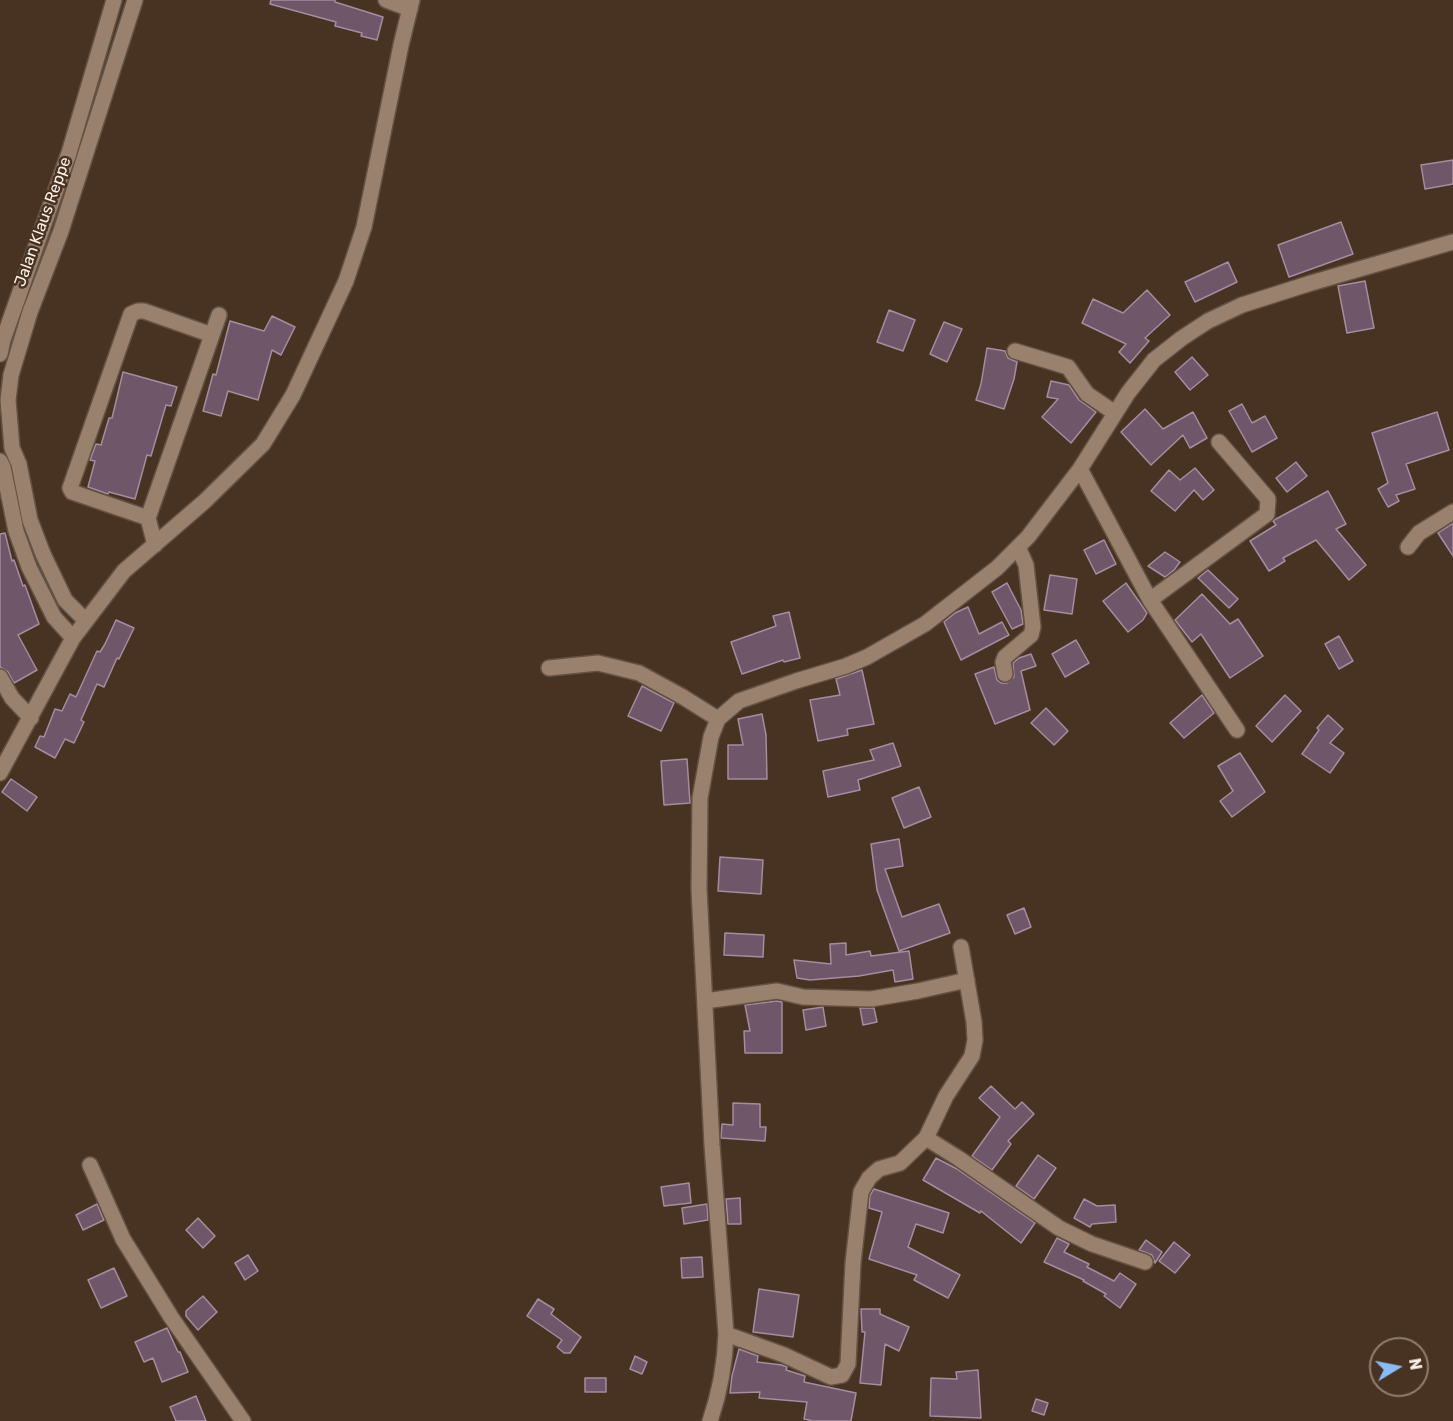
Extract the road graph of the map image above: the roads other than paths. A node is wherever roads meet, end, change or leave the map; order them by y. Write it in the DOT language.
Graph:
graph roads {
  1 [pos="114,0"];
  2 [pos="135,0"];
  3 [pos="386,0"];
  4 [pos="411,4"];
  5 [pos="1453,242"];
  6 [pos="219,315"];
  7 [pos="212,335"];
  8 [pos="1015,351"];
  9 [pos="0,354"];
  10 [pos="1115,413"];
  11 [pos="1219,442"];
  12 [pos="19,464"];
  13 [pos="1,465"];
  14 [pos="1080,469"];
  15 [pos="1453,512"];
  16 [pos="148,518"];
  17 [pos="155,545"];
  18 [pos="1408,547"];
  19 [pos="1018,548"];
  20 [pos="1150,600"];
  21 [pos="86,621"];
  22 [pos="73,638"];
  23 [pos="549,668"];
  24 [pos="1005,674"];
  25 [pos="0,677"];
  26 [pos="31,718"];
  27 [pos="718,719"];
  28 [pos="1237,730"];
  29 [pos="0,773"];
  30 [pos="961,947"];
  31 [pos="967,980"];
  32 [pos="705,1001"];
  33 [pos="926,1138"];
  34 [pos="90,1165"];
  35 [pos="1145,1262"];
  36 [pos="726,1334"];
  37 [pos="243,1421"];
  38 [pos="710,1421"];
  1 -- 9 [label="street, Jalan Klaus Reppe"];
  2 -- 12 [label="street, Jalan Klaus Reppe"];
  3 -- 4 [label="street"];
  4 -- 17 [label="street"];
  5 -- 10 [label="street"];
  6 -- 7 [label="street"];
  7 -- 16 [label="street"];
  7 -- 16 [label="street"];
  8 -- 10 [label="street"];
  10 -- 14 [label="street"];
  11 -- 20 [label="street"];
  12 -- 13 [label="street"];
  12 -- 21 [label="street, Jalan Klaus Reppe"];
  13 -- 22 [label="street"];
  14 -- 19 [label="street"];
  14 -- 20 [label="street"];
  15 -- 18 [label="street"];
  16 -- 17 [label="street"];
  17 -- 21 [label="street"];
  19 -- 24 [label="street"];
  19 -- 27 [label="street"];
  20 -- 28 [label="street"];
  21 -- 22 [label="street"];
  22 -- 26 [label="street"];
  23 -- 27 [label="street"];
  25 -- 26 [label="street"];
  26 -- 29 [label="street"];
  27 -- 32 [label="street"];
  30 -- 31 [label="street"];
  31 -- 32 [label="street"];
  31 -- 33 [label="street"];
  32 -- 36 [label="street"];
  33 -- 35 [label="street"];
  33 -- 36 [label="street"];
  34 -- 37 [label="street"];
  36 -- 38 [label="street"];
}
